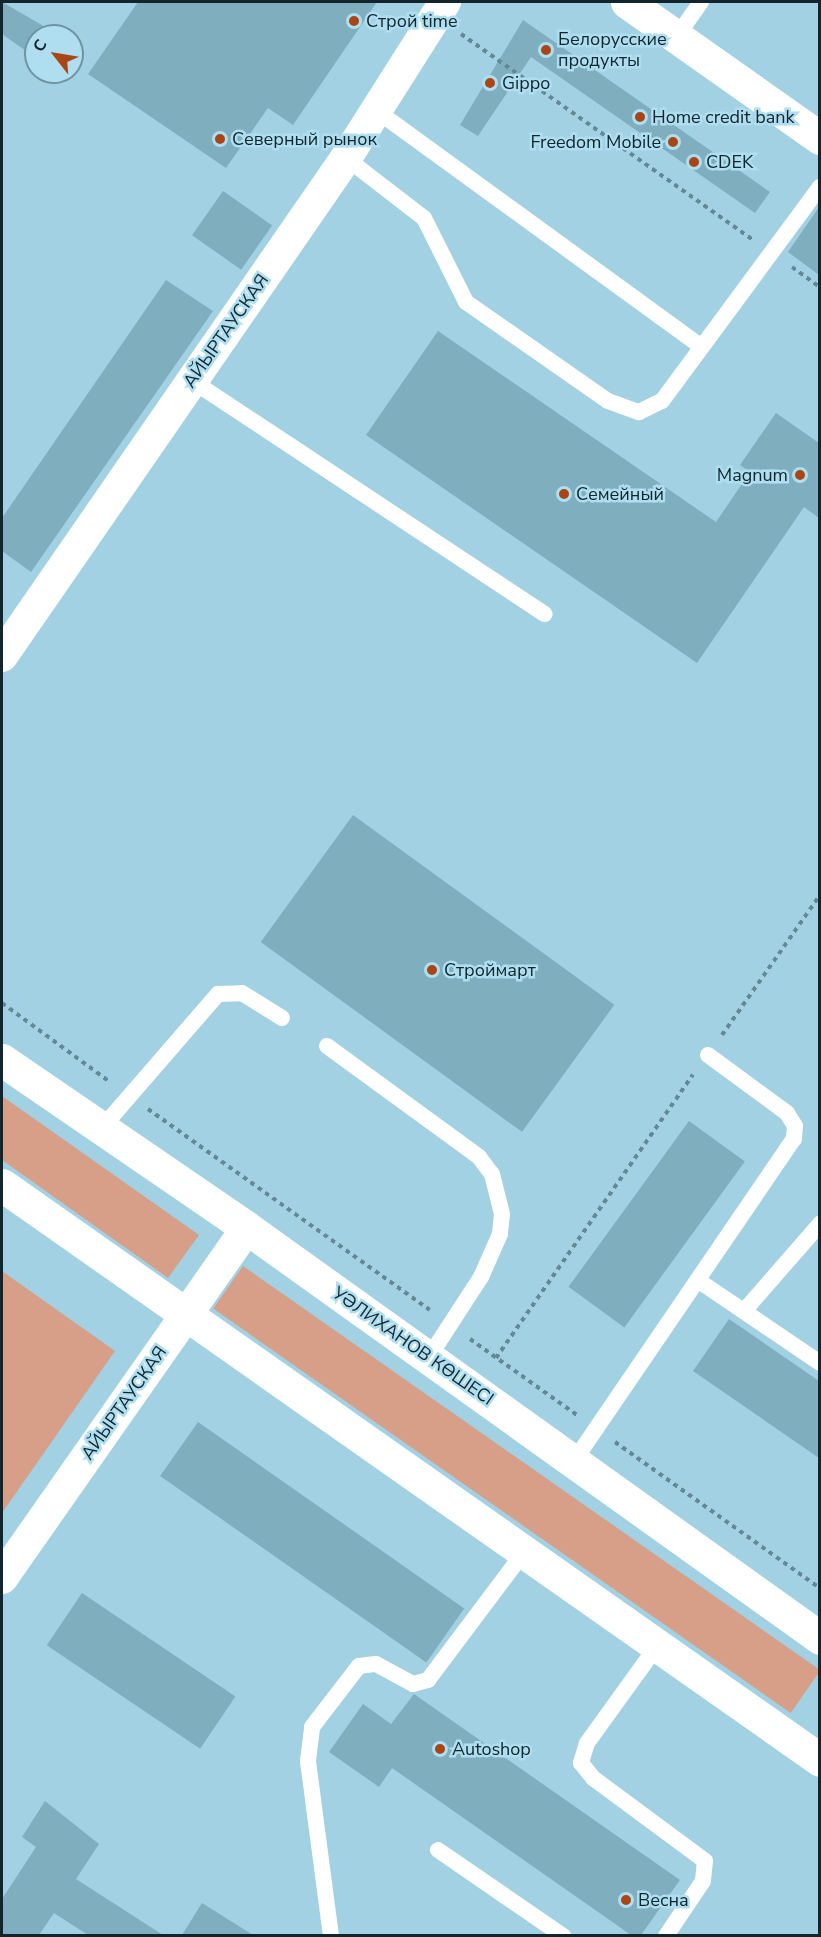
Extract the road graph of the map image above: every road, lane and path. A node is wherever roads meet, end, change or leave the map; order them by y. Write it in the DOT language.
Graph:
graph roads {
  1 [pos="627,2"];
  2 [pos="701,2"];
  3 [pos="441,9"];
  4 [pos="677,36"];
  5 [pos="377,111"];
  6 [pos="819,138"];
  7 [pos="346,158"];
  8 [pos="819,187"];
  9 [pos="771,252"];
  10 [pos="819,287"];
  11 [pos="701,346"];
  12 [pos="191,380"];
  13 [pos="544,614"];
  14 [pos="2,656"];
  15 [pos="819,895"];
  16 [pos="2,1003"];
  17 [pos="282,1018"];
  18 [pos="327,1046"];
  19 [pos="708,1054"];
  20 [pos="2,1060"];
  21 [pos="130,1097"];
  22 [pos="101,1129"];
  23 [pos="2,1185"];
  24 [pos="819,1224"];
  25 [pos="247,1228"];
  26 [pos="699,1281"];
  27 [pos="744,1311"];
  28 [pos="185,1314"];
  29 [pos="450,1324"];
  30 [pos="429,1357"];
  31 [pos="496,1358"];
  32 [pos="819,1363"];
  33 [pos="596,1428"];
  34 [pos="574,1461"];
  35 [pos="524,1552"];
  36 [pos="2,1578"];
  37 [pos="819,1588"];
  38 [pos="819,1638"];
  39 [pos="657,1646"];
  40 [pos="819,1760"];
  41 [pos="438,1850"];
  42 [pos="331,1935"];
  43 [pos="563,1935"];
  44 [pos="666,1935"];
  1 -- 4 [label="main road"];
  2 -- 4 [label="lane"];
  3 -- 5 [label="street, АЙЫРТАУСКАЯ"];
  3 -- 9 [label="path"];
  4 -- 6 [label="main road"];
  5 -- 7 [label="street, АЙЫРТАУСКАЯ"];
  5 -- 11 [label="lane"];
  7 -- 11 [label="lane"];
  7 -- 12 [label="street, АЙЫРТАУСКАЯ"];
  8 -- 9 [label="lane"];
  9 -- 10 [label="path"];
  9 -- 11 [label="lane"];
  12 -- 13 [label="lane"];
  12 -- 14 [label="street, АЙЫРТАУСКАЯ"];
  15 -- 19 [label="path"];
  16 -- 21 [label="path"];
  17 -- 21 [label="lane"];
  18 -- 29 [label="lane"];
  19 -- 26 [label="lane"];
  19 -- 31 [label="path"];
  20 -- 22 [label="main road, УӘЛИХАНОВ КӨШЕСІ"];
  21 -- 22 [label="lane"];
  21 -- 29 [label="path"];
  22 -- 25 [label="main road, УӘЛИХАНОВ КӨШЕСІ"];
  23 -- 28 [label="main road"];
  24 -- 27 [label="lane"];
  25 -- 28 [label="street, АЙЫРТАУСКАЯ"];
  25 -- 30 [label="main road, УӘЛИХАНОВ КӨШЕСІ"];
  26 -- 27 [label="lane"];
  26 -- 33 [label="lane"];
  27 -- 32 [label="lane"];
  28 -- 35 [label="main road"];
  28 -- 36 [label="street, АЙЫРТАУСКАЯ"];
  29 -- 30 [label="lane"];
  29 -- 31 [label="path"];
  30 -- 34 [label="main road, УӘЛИХАНОВ КӨШЕСІ"];
  31 -- 33 [label="path"];
  33 -- 34 [label="lane"];
  33 -- 37 [label="path"];
  34 -- 38 [label="main road, УӘЛИХАНОВ КӨШЕСІ"];
  35 -- 39 [label="main road"];
  35 -- 42 [label="lane"];
  39 -- 40 [label="main road"];
  39 -- 44 [label="lane"];
  41 -- 43 [label="lane"];
}
